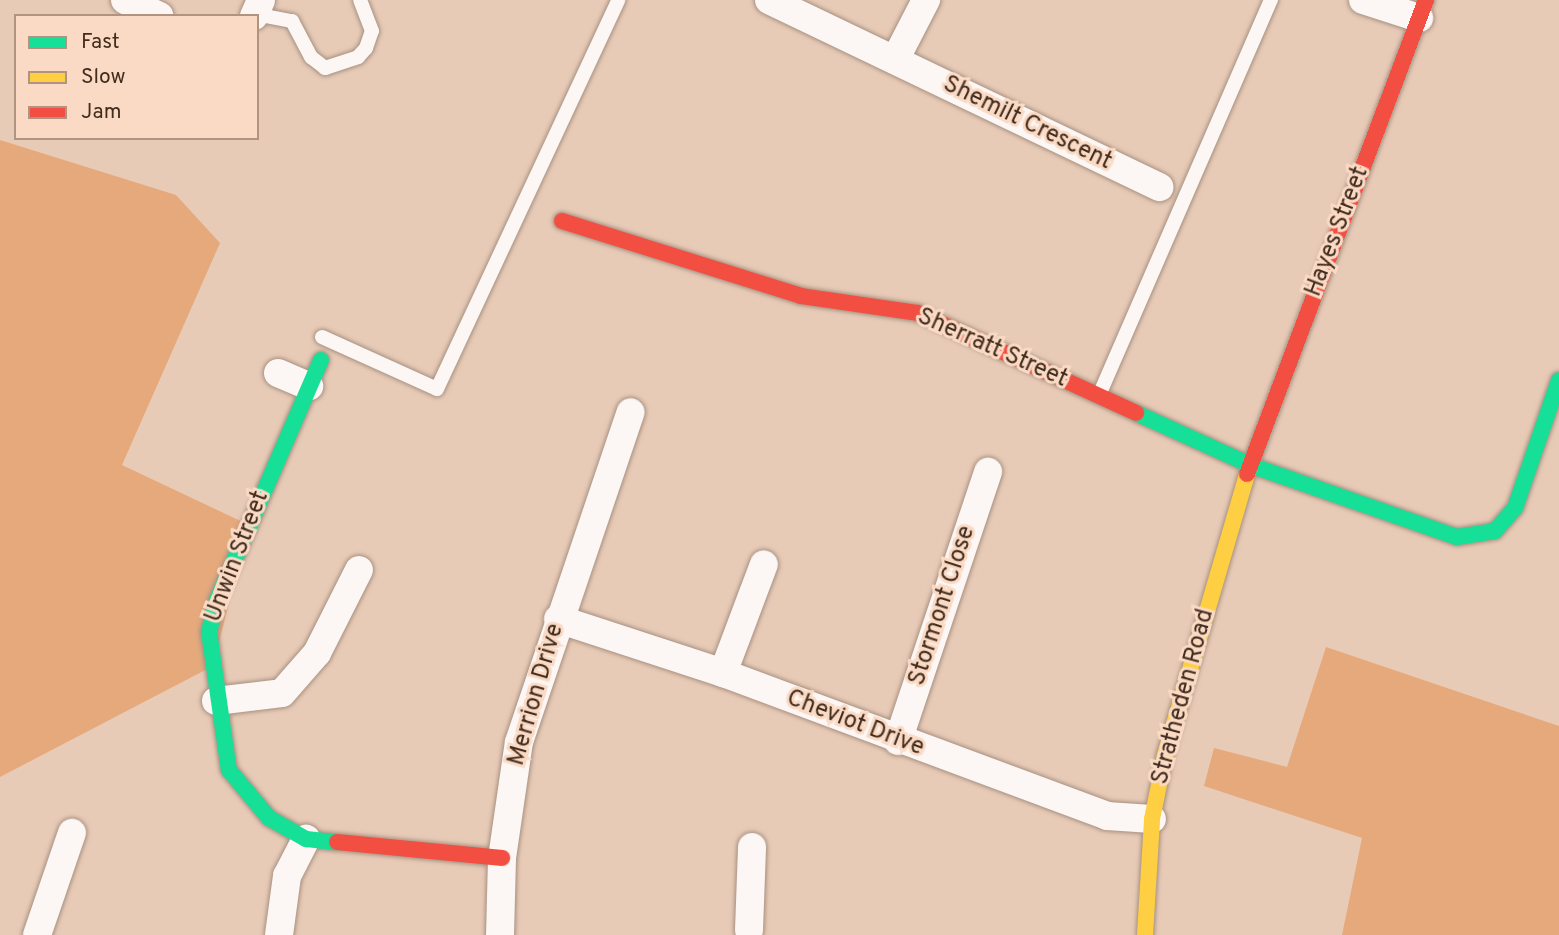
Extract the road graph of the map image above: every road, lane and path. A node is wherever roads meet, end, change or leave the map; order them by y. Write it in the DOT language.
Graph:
graph roads {
  1 [pos="125,0"];
  2 [pos="360,0"];
  3 [pos="618,0"];
  4 [pos="769,0"];
  5 [pos="926,0"];
  6 [pos="1271,0"];
  7 [pos="1363,0"];
  8 [pos="1422,9"];
  9 [pos="257,10"];
  10 [pos="155,14"];
  11 [pos="895,60"];
  12 [pos="1160,187"];
  13 [pos="562,220"];
  14 [pos="322,337"];
  15 [pos="321,359"];
  16 [pos="278,373"];
  17 [pos="1559,380"];
  18 [pos="309,386"];
  19 [pos="1099,396"];
  20 [pos="631,412"];
  21 [pos="1250,465"];
  22 [pos="987,471"];
  23 [pos="764,564"];
  24 [pos="359,570"];
  25 [pos="558,619"];
  26 [pos="723,673"];
  27 [pos="216,701"];
  28 [pos="898,741"];
  29 [pos="1153,819"];
  30 [pos="72,833"];
  31 [pos="306,839"];
  32 [pos="752,847"];
  33 [pos="502,858"];
  34 [pos="754,933"];
  35 [pos="37,935"];
  36 [pos="279,935"];
  37 [pos="500,935"];
  38 [pos="1145,935"];
  1 -- 10 [label="street"];
  2 -- 9 [label="lane"];
  3 -- 14 [label="lane"];
  4 -- 11 [label="street, Shemilt Crescent"];
  5 -- 11 [label="street"];
  6 -- 19 [label="lane"];
  7 -- 8 [label="street"];
  8 -- 21 [label="street, Hayes Street"];
  11 -- 12 [label="street, Shemilt Crescent"];
  13 -- 19 [label="street, Sherratt Street"];
  15 -- 18 [label="street, Unwin Street"];
  16 -- 18 [label="street"];
  17 -- 21 [label="street, Sherratt Street"];
  18 -- 27 [label="street, Unwin Street"];
  19 -- 21 [label="street, Sherratt Street"];
  20 -- 25 [label="street, Merrion Drive"];
  21 -- 29 [label="street, Stratheden Road"];
  22 -- 28 [label="street, Stormont Close"];
  23 -- 26 [label="street"];
  24 -- 27 [label="street"];
  25 -- 26 [label="street, Cheviot Drive"];
  25 -- 33 [label="street, Merrion Drive"];
  26 -- 28 [label="street, Cheviot Drive"];
  27 -- 31 [label="street, Unwin Street"];
  28 -- 29 [label="street, Cheviot Drive"];
  29 -- 38 [label="street, Stratheden Road"];
  30 -- 35 [label="street"];
  31 -- 33 [label="street, Unwin Street"];
  31 -- 36 [label="street"];
  32 -- 34 [label="street"];
  33 -- 37 [label="street, Merrion Drive"];
}
